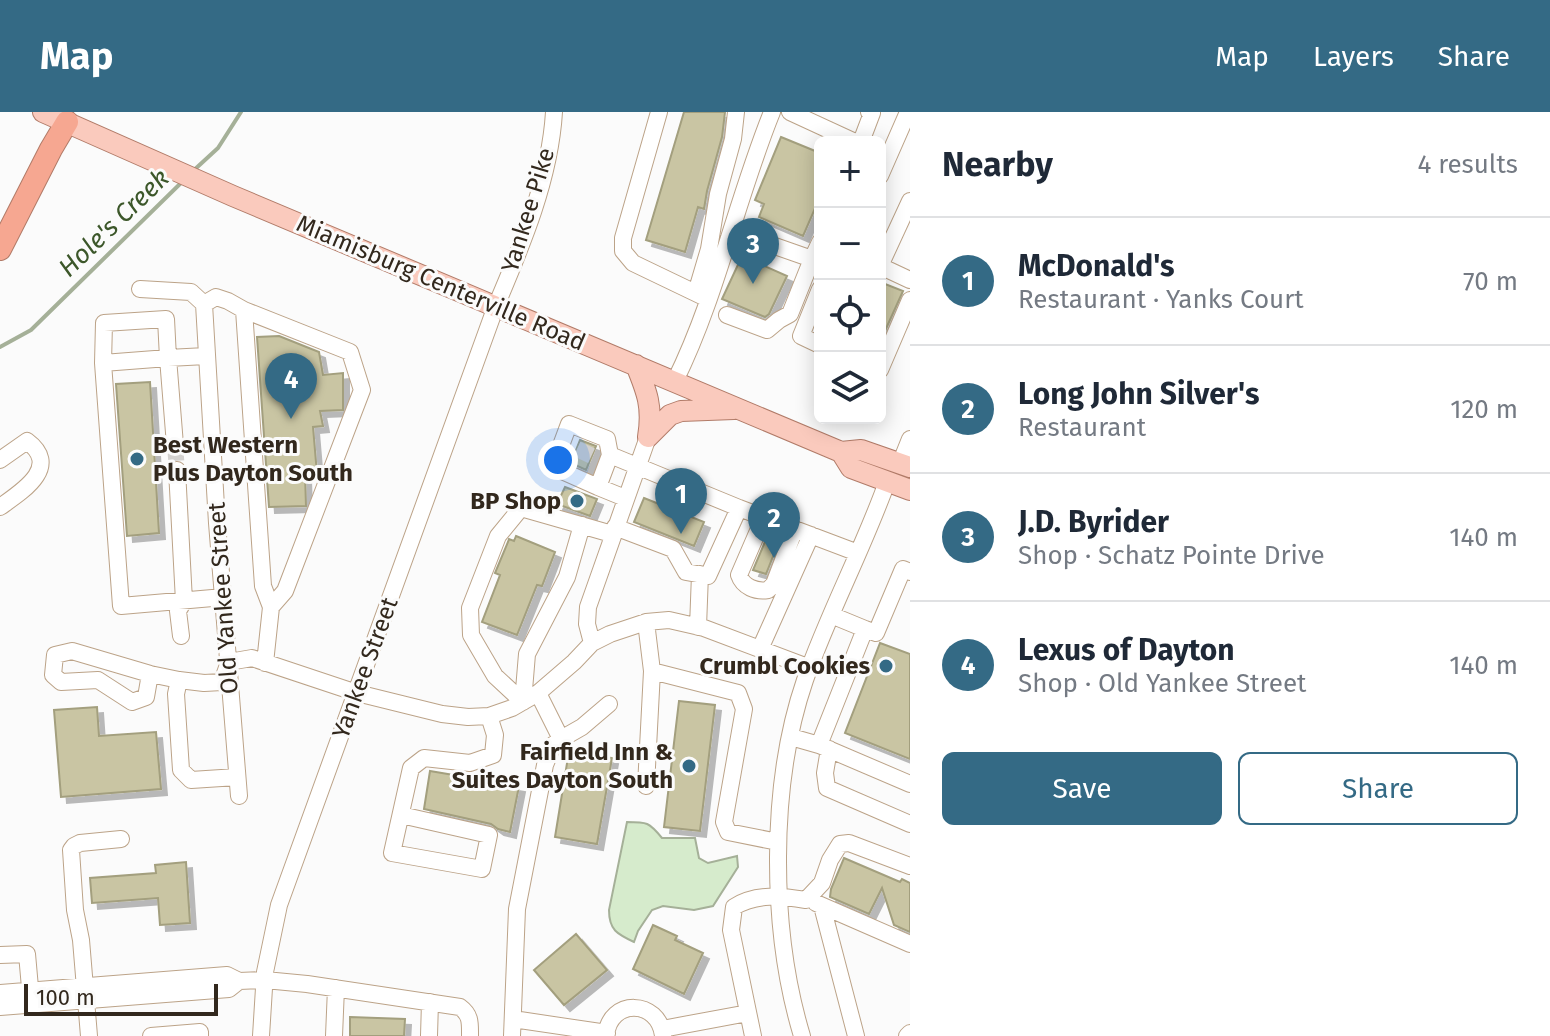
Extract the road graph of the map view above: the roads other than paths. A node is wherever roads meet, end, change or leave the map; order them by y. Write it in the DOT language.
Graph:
graph roads {
  1 [pos="43,112"];
  2 [pos="554,112"];
  3 [pos="659,112"];
  4 [pos="736,112"];
  5 [pos="790,112"];
  6 [pos="871,112"];
  7 [pos="908,112"];
  8 [pos="771,114"];
  9 [pos="67,122"];
  10 [pos="844,136"];
  11 [pos="861,136"];
  12 [pos="886,162"];
  13 [pos="910,201"];
  14 [pos="733,226"];
  15 [pos="0,249"];
  16 [pos="886,253"];
  17 [pos="814,255"];
  18 [pos="812,259"];
  19 [pos="886,269"];
  20 [pos="910,280"];
  21 [pos="140,289"];
  22 [pos="702,296"];
  23 [pos="910,300"];
  24 [pos="204,304"];
  25 [pos="814,304"];
  26 [pos="496,306"];
  27 [pos="244,310"];
  28 [pos="727,315"];
  29 [pos="814,342"];
  30 [pos="206,356"];
  31 [pos="886,356"];
  32 [pos="168,358"];
  33 [pos="103,363"];
  34 [pos="636,365"];
  35 [pos="675,381"];
  36 [pos="739,408"];
  37 [pos="648,437"];
  38 [pos="910,439"];
  39 [pos="175,445"];
  40 [pos="590,453"];
  41 [pos="842,455"];
  42 [pos="0,460"];
  43 [pos="638,466"];
  44 [pos="177,470"];
  45 [pos="907,470"];
  46 [pos="887,482"];
  47 [pos="598,487"];
  48 [pos="910,490"];
  49 [pos="625,498"];
  50 [pos="0,507"];
  51 [pos="739,508"];
  52 [pos="764,517"];
  53 [pos="582,525"];
  54 [pos="614,530"];
  55 [pos="803,532"];
  56 [pos="858,553"];
  57 [pos="910,572"];
  58 [pos="700,574"];
  59 [pos="224,597"];
  60 [pos="184,601"];
  61 [pos="271,607"];
  62 [pos="831,615"];
  63 [pos="646,622"];
  64 [pos="698,627"];
  65 [pos="865,629"];
  66 [pos="181,636"];
  67 [pos="592,643"];
  68 [pos="760,649"];
  69 [pos="103,661"];
  70 [pos="229,662"];
  71 [pos="265,663"];
  72 [pos="810,668"];
  73 [pos="652,671"];
  74 [pos="150,674"];
  75 [pos="98,680"];
  76 [pos="179,680"];
  77 [pos="357,693"];
  78 [pos="538,693"];
  79 [pos="523,702"];
  80 [pos="609,704"];
  81 [pos="489,716"];
  82 [pos="791,737"];
  83 [pos="561,739"];
  84 [pos="824,747"];
  85 [pos="237,777"];
  86 [pos="910,784"];
  87 [pos="646,786"];
  88 [pos="239,796"];
  89 [pos="401,815"];
  90 [pos="910,824"];
  91 [pos="121,839"];
  92 [pos="778,842"];
  93 [pos="910,866"];
  94 [pos="779,896"];
  95 [pos="814,903"];
  96 [pos="910,944"];
  97 [pos="0,955"];
  98 [pos="265,980"];
  99 [pos="336,988"];
  100 [pos="0,993"];
  101 [pos="86,993"];
  102 [pos="31,998"];
  103 [pos="430,1002"];
  104 [pos="0,1007"];
  105 [pos="748,1013"];
  106 [pos="513,1028"];
  107 [pos="662,1032"];
  108 [pos="606,1034"];
  109 [pos="89,1036"];
  110 [pos="151,1036"];
  111 [pos="200,1036"];
  112 [pos="261,1036"];
  113 [pos="334,1036"];
  114 [pos="429,1036"];
  115 [pos="470,1036"];
  116 [pos="753,1036"];
  117 [pos="802,1036"];
  118 [pos="856,1036"];
  1 -- 9 [label="main road, Miamisburg Centerville Road"];
  2 -- 26 [label="street, Yankee Pike"];
  3 -- 22 [label="street"];
  4 -- 22 [label="street"];
  5 -- 10 [label="street"];
  6 -- 11 [label="street"];
  7 -- 12 [label="street"];
  8 -- 14 [label="street"];
  9 -- 15 [label="highway"];
  9 -- 26 [label="main road, Miamisburg Centerville Road"];
  13 -- 16 [label="street"];
  14 -- 18 [label="street"];
  14 -- 22 [label="street"];
  17 -- 18 [label="street"];
  18 -- 28 [label="street"];
  19 -- 20 [label="street"];
  21 -- 24 [label="street"];
  22 -- 35 [label="street"];
  23 -- 31 [label="street"];
  24 -- 27 [label="street"];
  24 -- 30 [label="street, Old Yankee Street"];
  25 -- 29 [label="street"];
  26 -- 34 [label="main road, Miamisburg Centerville Road"];
  26 -- 77 [label="street, Yankee Street"];
  27 -- 61 [label="street"];
  27 -- 61 [label="street"];
  30 -- 32 [label="street"];
  30 -- 59 [label="street, Old Yankee Street"];
  32 -- 33 [label="street"];
  32 -- 33 [label="street"];
  32 -- 39 [label="street"];
  33 -- 60 [label="street"];
  34 -- 35 [label="main road, Miamisburg Centerville Road"];
  34 -- 37 [label="main road"];
  35 -- 36 [label="main road, Miamisburg Centerville Road"];
  36 -- 37 [label="main road"];
  36 -- 41 [label="main road, Miamisburg Centerville Road"];
  37 -- 43 [label="street"];
  38 -- 45 [label="street"];
  40 -- 43 [label="street"];
  40 -- 47 [label="street"];
  40 -- 47 [label="street"];
  41 -- 45 [label="main road, Miamisburg Centerville Road"];
  41 -- 46 [label="main road, Miamisburg Centerville Road"];
  42 -- 50 [label="street"];
  43 -- 49 [label="street"];
  43 -- 51 [label="street"];
  44 -- 60 [label="street"];
  45 -- 46 [label="main road"];
  46 -- 48 [label="main road, Miamisburg Centerville Road"];
  46 -- 56 [label="street"];
  47 -- 49 [label="street"];
  49 -- 54 [label="street"];
  51 -- 52 [label="street"];
  51 -- 58 [label="street"];
  52 -- 55 [label="street"];
  52 -- 55 [label="street"];
  53 -- 54 [label="street"];
  53 -- 79 [label="street"];
  53 -- 79 [label="street"];
  54 -- 58 [label="street"];
  54 -- 67 [label="street"];
  55 -- 56 [label="street"];
  55 -- 68 [label="street"];
  56 -- 62 [label="street"];
  57 -- 65 [label="street"];
  58 -- 64 [label="street"];
  59 -- 60 [label="street"];
  59 -- 70 [label="street, Old Yankee Street"];
  60 -- 66 [label="street"];
  61 -- 71 [label="street"];
  62 -- 65 [label="street"];
  62 -- 72 [label="street"];
  63 -- 64 [label="street"];
  63 -- 67 [label="street"];
  63 -- 73 [label="street"];
  64 -- 68 [label="street"];
  65 -- 84 [label="street"];
  67 -- 78 [label="street"];
  68 -- 72 [label="street"];
  69 -- 74 [label="street"];
  69 -- 75 [label="street"];
  69 -- 75 [label="street"];
  70 -- 71 [label="street"];
  70 -- 76 [label="street"];
  70 -- 85 [label="street, Old Yankee Street"];
  71 -- 77 [label="street"];
  72 -- 82 [label="street"];
  73 -- 87 [label="street"];
  73 -- 92 [label="street"];
  74 -- 75 [label="street"];
  74 -- 76 [label="street"];
  76 -- 85 [label="street"];
  77 -- 81 [label="street"];
  77 -- 98 [label="street, Yankee Street"];
  78 -- 79 [label="street"];
  78 -- 83 [label="street"];
  79 -- 81 [label="street"];
  80 -- 83 [label="street"];
  81 -- 89 [label="street"];
  82 -- 84 [label="street"];
  82 -- 92 [label="street"];
  83 -- 106 [label="street"];
  84 -- 86 [label="street"];
  84 -- 90 [label="street"];
  85 -- 88 [label="street, Old Yankee Street"];
  89 -- 89 [label="street"];
  91 -- 101 [label="street"];
  92 -- 94 [label="street"];
  93 -- 95 [label="street"];
  94 -- 95 [label="street"];
  94 -- 105 [label="street"];
  94 -- 117 [label="street"];
  95 -- 96 [label="street"];
  95 -- 118 [label="street"];
  97 -- 102 [label="street"];
  98 -- 99 [label="street"];
  98 -- 101 [label="street"];
  98 -- 112 [label="street, Yankee Street"];
  99 -- 103 [label="street"];
  99 -- 113 [label="street"];
  100 -- 102 [label="street"];
  101 -- 102 [label="street"];
  101 -- 109 [label="street"];
  102 -- 104 [label="street"];
  103 -- 114 [label="street"];
  103 -- 115 [label="street"];
  105 -- 107 [label="street"];
  105 -- 116 [label="street"];
  106 -- 108 [label="street"];
  107 -- 108 [label="street"];
  110 -- 111 [label="street"];
}
